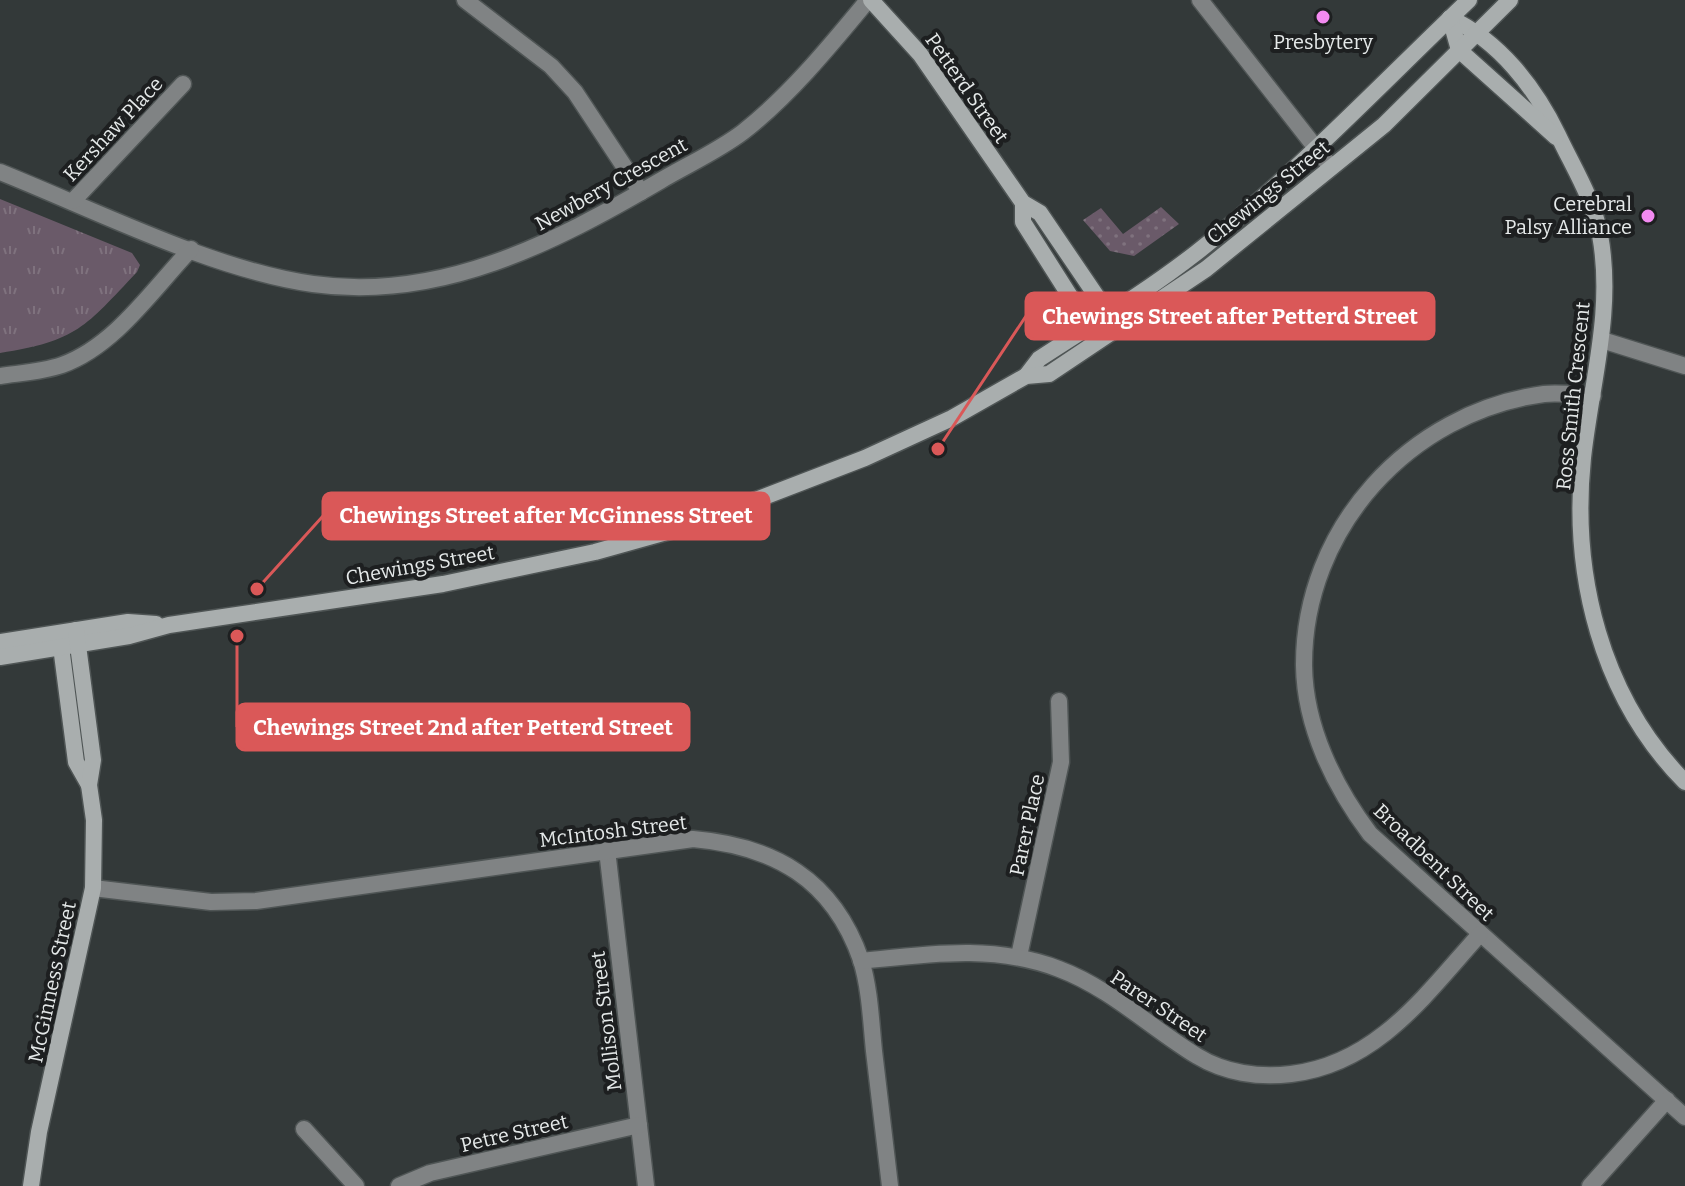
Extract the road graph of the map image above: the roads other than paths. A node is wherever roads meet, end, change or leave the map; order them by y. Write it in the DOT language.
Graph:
graph roads {
  1 [pos="465,0"];
  2 [pos="869,0"];
  3 [pos="1200,0"];
  4 [pos="1469,0"];
  5 [pos="1510,0"];
  6 [pos="1450,18"];
  7 [pos="1478,32"];
  8 [pos="1459,50"];
  9 [pos="183,84"];
  10 [pos="1561,140"];
  11 [pos="1317,150"];
  12 [pos="1330,166"];
  13 [pos="0,172"];
  14 [pos="641,192"];
  15 [pos="73,201"];
  16 [pos="1023,203"];
  17 [pos="1247,210"];
  18 [pos="1259,225"];
  19 [pos="191,249"];
  20 [pos="1194,255"];
  21 [pos="1206,269"];
  22 [pos="1148,288"];
  23 [pos="1160,302"];
  24 [pos="1108,314"];
  25 [pos="1089,326"];
  26 [pos="1119,330"];
  27 [pos="1602,340"];
  28 [pos="1099,343"];
  29 [pos="1685,366"];
  30 [pos="0,376"];
  31 [pos="1026,376"];
  32 [pos="1593,396"];
  33 [pos="69,639"];
  34 [pos="0,642"];
  35 [pos="0,657"];
  36 [pos="1059,701"];
  37 [pos="1685,782"];
  38 [pos="607,850"];
  39 [pos="93,888"];
  40 [pos="1480,934"];
  41 [pos="1019,956"];
  42 [pos="861,961"];
  43 [pos="1667,1100"];
  44 [pos="1685,1117"];
  45 [pos="639,1125"];
  46 [pos="304,1129"];
  47 [pos="31,1186"];
  48 [pos="356,1186"];
  49 [pos="399,1186"];
  50 [pos="646,1186"];
  51 [pos="890,1186"];
  52 [pos="1590,1186"];
  1 -- 14 [label="street"];
  2 -- 14 [label="street, Newbery Crescent"];
  2 -- 16 [label="street, Petterd Street"];
  3 -- 11 [label="street"];
  4 -- 6 [label="street, Chewings Street"];
  5 -- 7 [label="street, Chewings Street"];
  6 -- 7 [label="street, Ross Smith Crescent"];
  6 -- 8 [label="street"];
  6 -- 11 [label="street, Chewings Street"];
  7 -- 8 [label="street, Chewings Street"];
  7 -- 10 [label="street, Ross Smith Crescent"];
  8 -- 10 [label="street, Ross Smith Crescent"];
  8 -- 12 [label="street, Chewings Street"];
  9 -- 15 [label="street, Kershaw Place"];
  10 -- 27 [label="street, Ross Smith Crescent"];
  11 -- 12 [label="street"];
  11 -- 17 [label="street, Chewings Street"];
  12 -- 18 [label="street, Chewings Street"];
  13 -- 15 [label="street, Newbery Crescent"];
  14 -- 19 [label="street, Newbery Crescent"];
  15 -- 19 [label="street, Newbery Crescent"];
  16 -- 24 [label="street, Petterd Street"];
  16 -- 25 [label="street, Petterd Street"];
  17 -- 18 [label="street"];
  17 -- 20 [label="street, Chewings Street"];
  18 -- 21 [label="street, Chewings Street"];
  19 -- 30 [label="street"];
  20 -- 21 [label="street"];
  20 -- 22 [label="street, Chewings Street"];
  21 -- 23 [label="street, Chewings Street"];
  22 -- 23 [label="street"];
  22 -- 24 [label="street, Chewings Street"];
  23 -- 26 [label="street, Chewings Street"];
  24 -- 25 [label="street, Chewings Street"];
  24 -- 26 [label="street, Petterd Street"];
  25 -- 28 [label="street, Petterd Street"];
  25 -- 31 [label="street, Chewings Street"];
  26 -- 28 [label="street, Chewings Street"];
  27 -- 29 [label="street"];
  27 -- 32 [label="street, Ross Smith Crescent"];
  28 -- 31 [label="street, Chewings Street"];
  31 -- 33 [label="street, Chewings Street"];
  32 -- 37 [label="street, Ross Smith Crescent"];
  32 -- 40 [label="street, Broadbent Street"];
  33 -- 34 [label="street, Chewings Street"];
  33 -- 35 [label="street, Chewings Street"];
  33 -- 39 [label="street, McGinness Street"];
  36 -- 41 [label="street, Parer Place"];
  38 -- 39 [label="street, McIntosh Street"];
  38 -- 42 [label="street, McIntosh Street"];
  38 -- 45 [label="street, Mollison Street"];
  39 -- 47 [label="street, McGinness Street"];
  40 -- 41 [label="street, Parer Street"];
  40 -- 43 [label="street, Broadbent Street"];
  41 -- 42 [label="street, Parer Street"];
  42 -- 51 [label="street, McIntosh Street"];
  43 -- 44 [label="street, Broadbent Street"];
  43 -- 52 [label="street"];
  45 -- 49 [label="street, Petre Street"];
  45 -- 50 [label="street, Mollison Street"];
  46 -- 48 [label="street"];
}
